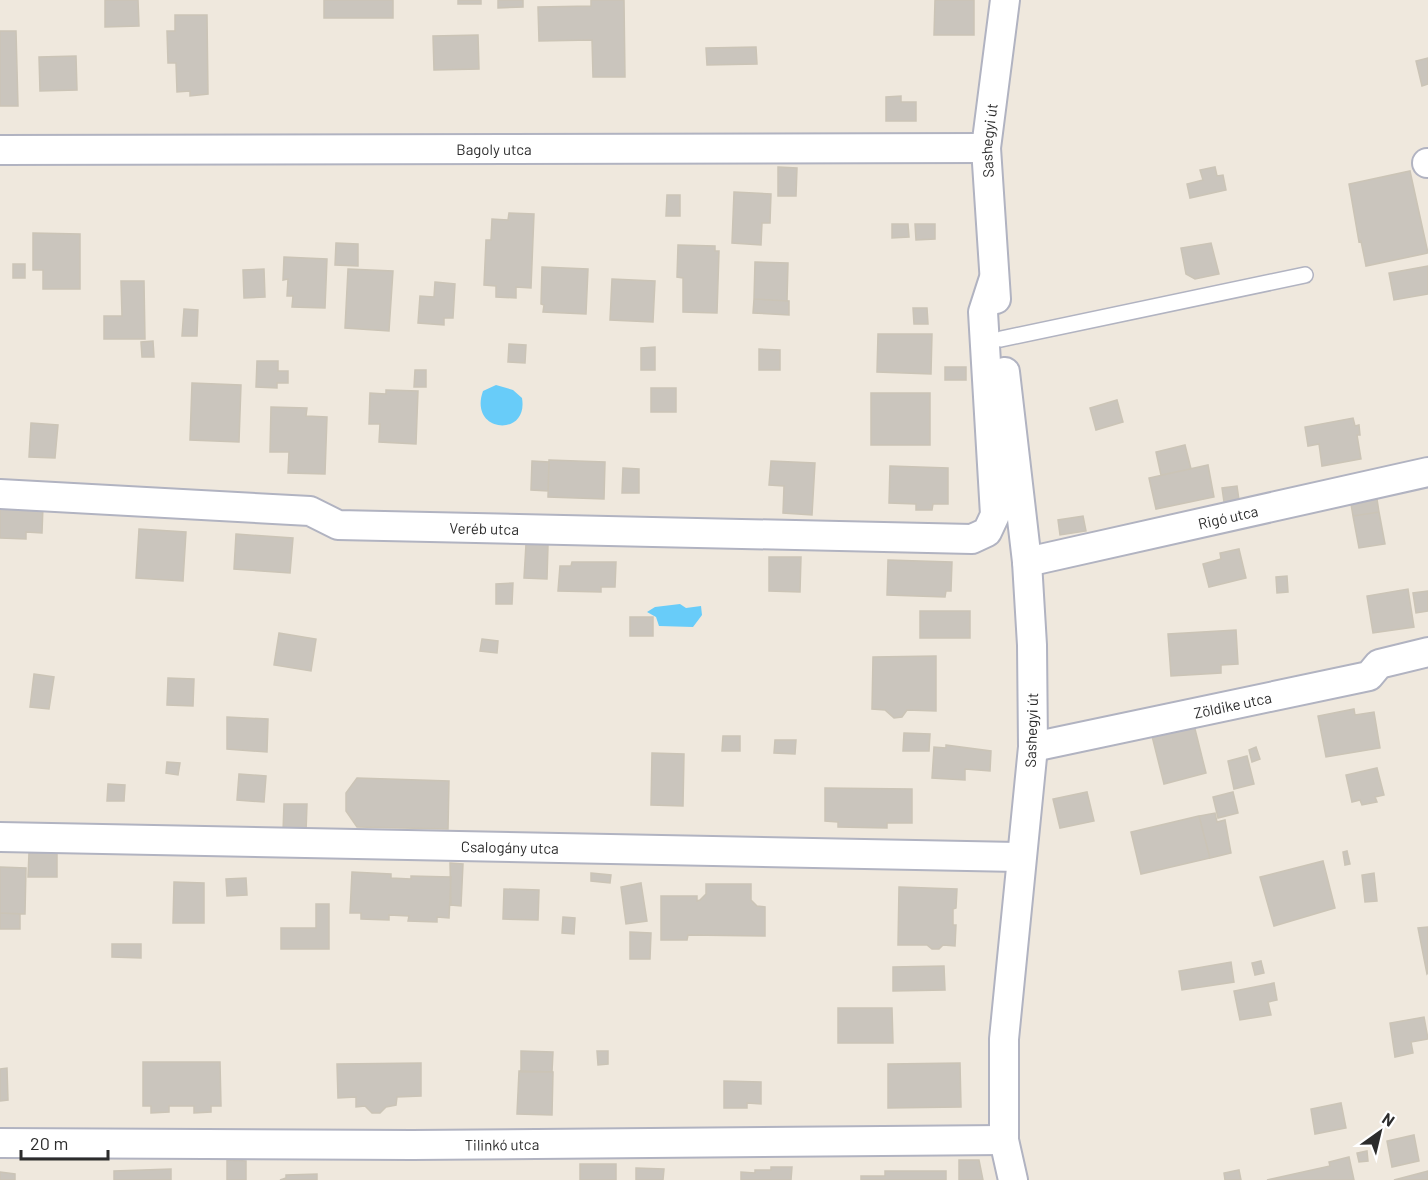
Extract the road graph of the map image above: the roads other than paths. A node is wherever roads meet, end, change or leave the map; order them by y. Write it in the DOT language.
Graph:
graph roads {
  1 [pos="1005,0"];
  2 [pos="986,148"];
  3 [pos="0,150"];
  4 [pos="1305,275"];
  5 [pos="993,280"];
  6 [pos="1001,339"];
  7 [pos="1428,472"];
  8 [pos="0,494"];
  9 [pos="972,539"];
  10 [pos="1026,562"];
  11 [pos="1428,652"];
  12 [pos="1033,747"];
  13 [pos="0,837"];
  14 [pos="1021,857"];
  15 [pos="1004,1140"];
  16 [pos="0,1143"];
  17 [pos="1013,1180"];
  1 -- 2 [label="street, Sashegyi út"];
  2 -- 3 [label="street, Bagoly utca"];
  2 -- 5 [label="street, Sashegyi út"];
  4 -- 6 [label="lane"];
  5 -- 6 [label="street, Sashegyi út"];
  5 -- 9 [label="street, Sashegyi út"];
  6 -- 10 [label="street, Sashegyi út"];
  7 -- 10 [label="street, Rigó utca"];
  8 -- 9 [label="street, Veréb utca"];
  10 -- 12 [label="street, Sashegyi út"];
  11 -- 12 [label="street, Zöldike utca"];
  12 -- 14 [label="street, Sashegyi út"];
  13 -- 14 [label="street, Csalogány utca"];
  14 -- 15 [label="street, Sashegyi út"];
  15 -- 16 [label="street, Tilinkó utca"];
  15 -- 17 [label="street, Sashegyi út"];
}
